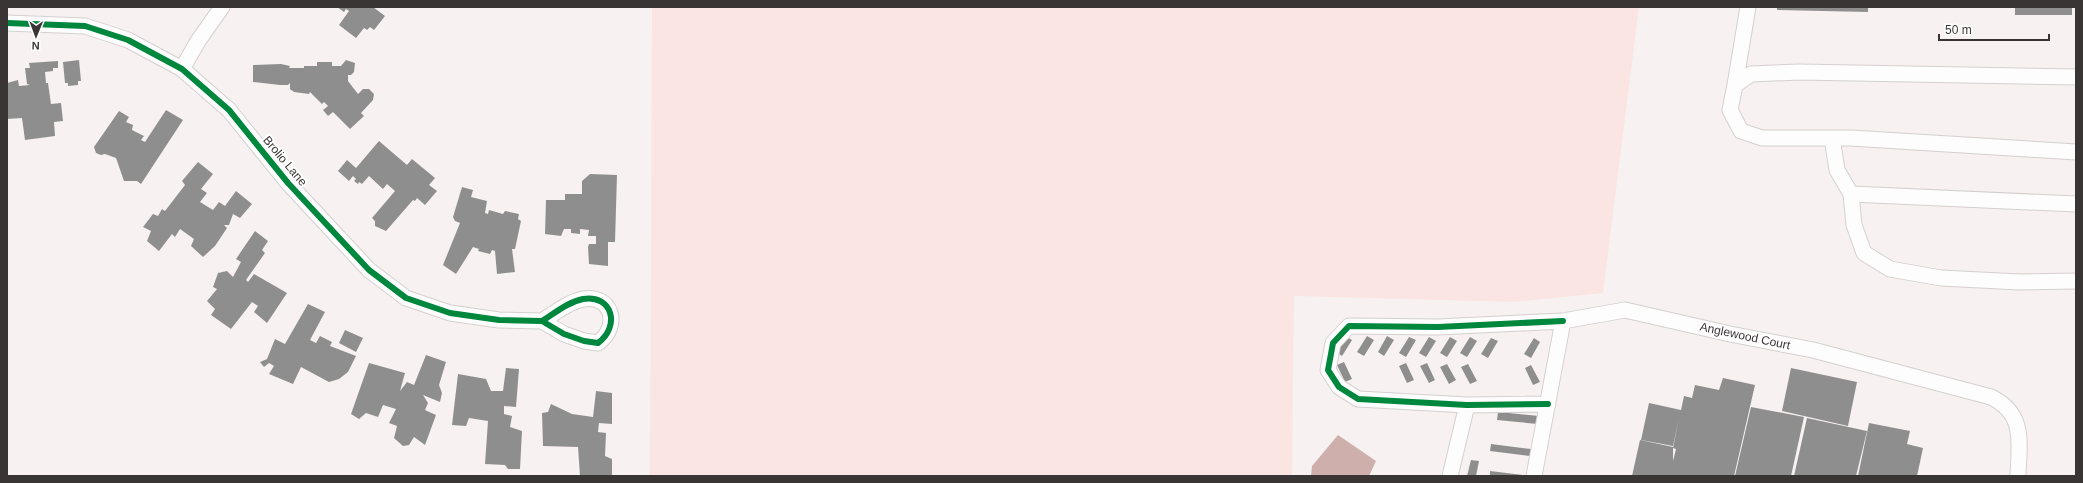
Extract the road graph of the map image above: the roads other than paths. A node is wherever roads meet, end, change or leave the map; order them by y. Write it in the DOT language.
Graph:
graph roads {
  1 [pos="222,7"];
  2 [pos="1748,7"];
  3 [pos="7,23"];
  4 [pos="182,69"];
  5 [pos="2076,77"];
  6 [pos="1735,86"];
  7 [pos="1832,138"];
  8 [pos="2076,152"];
  9 [pos="1851,194"];
  10 [pos="2076,204"];
  11 [pos="2076,281"];
  12 [pos="542,321"];
  13 [pos="1563,321"];
  14 [pos="1548,404"];
  15 [pos="1467,405"];
  16 [pos="1450,476"];
  17 [pos="1534,476"];
  18 [pos="2018,476"];
  1 -- 4 [label="street"];
  2 -- 6 [label="street"];
  3 -- 4 [label="street, Brolio Lane"];
  4 -- 12 [label="street, Brolio Lane"];
  5 -- 6 [label="street"];
  6 -- 7 [label="street"];
  7 -- 8 [label="street"];
  7 -- 9 [label="street"];
  9 -- 10 [label="street"];
  9 -- 11 [label="street"];
  13 -- 14 [label="street"];
  13 -- 15 [label="street, Anglewood Court"];
  13 -- 18 [label="street, Anglewood Court"];
  14 -- 15 [label="street, Anglewood Court"];
  14 -- 17 [label="street"];
  15 -- 16 [label="street"];
}
